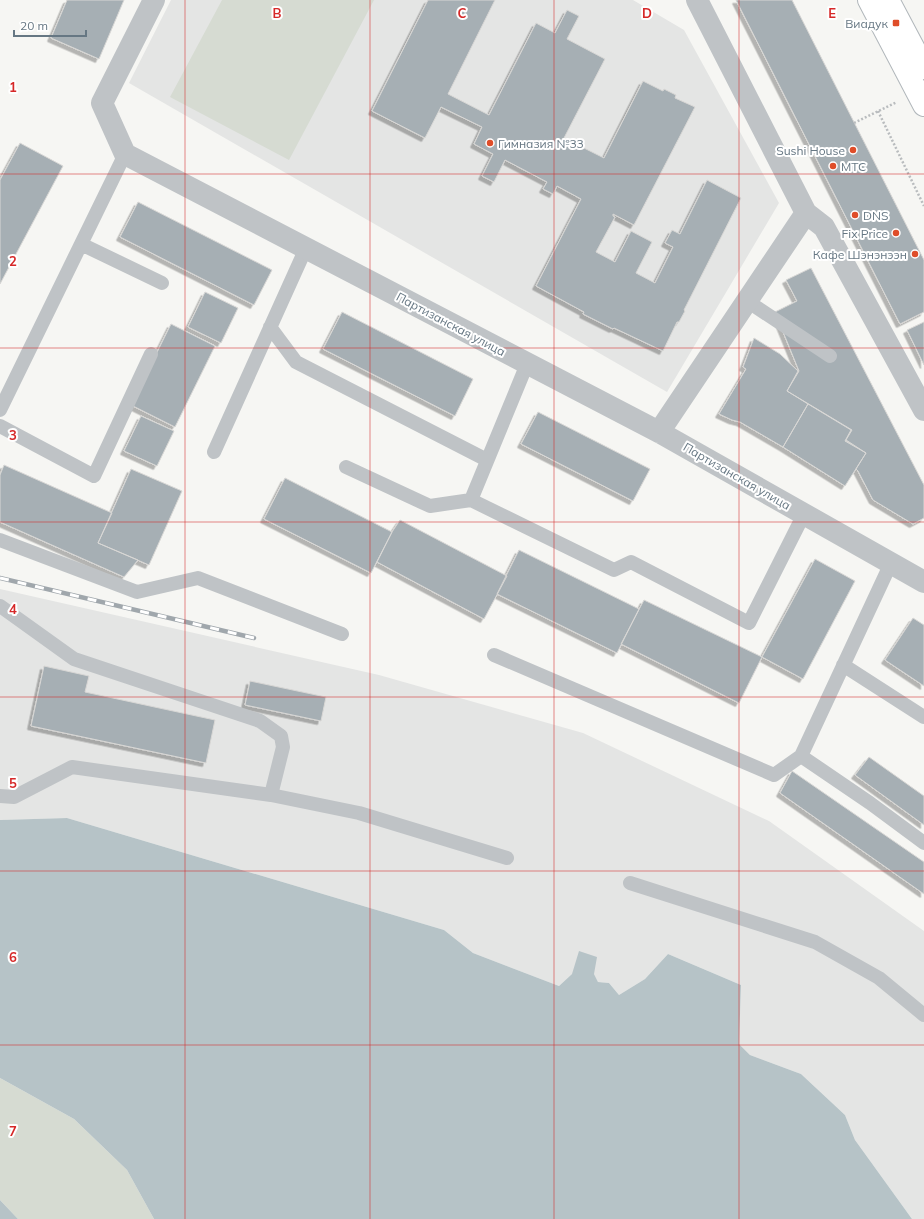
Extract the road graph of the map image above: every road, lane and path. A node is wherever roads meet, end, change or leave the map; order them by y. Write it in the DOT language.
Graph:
graph roads {
  1 [pos="154,0"];
  2 [pos="697,0"];
  3 [pos="869,0"];
  4 [pos="888,0"];
  5 [pos="924,68"];
  6 [pos="921,98"];
  7 [pos="878,111"];
  8 [pos="854,123"];
  9 [pos="125,154"];
  10 [pos="924,206"];
  11 [pos="806,213"];
  12 [pos="81,244"];
  13 [pos="306,248"];
  14 [pos="162,283"];
  15 [pos="746,301"];
  16 [pos="270,327"];
  17 [pos="151,354"];
  18 [pos="830,356"];
  19 [pos="527,364"];
  20 [pos="0,410"];
  21 [pos="924,410"];
  22 [pos="0,426"];
  23 [pos="659,432"];
  24 [pos="214,452"];
  25 [pos="487,460"];
  26 [pos="346,467"];
  27 [pos="471,500"];
  28 [pos="804,514"];
  29 [pos="0,540"];
  30 [pos="891,563"];
  31 [pos="924,582"];
  32 [pos="0,606"];
  33 [pos="342,634"];
  34 [pos="494,655"];
  35 [pos="843,665"];
  36 [pos="924,717"];
  37 [pos="801,756"];
  38 [pos="271,795"];
  39 [pos="0,796"];
  40 [pos="924,843"];
  41 [pos="507,858"];
  42 [pos="630,883"];
  43 [pos="924,1014"];
  1 -- 9 [label="street"];
  2 -- 11 [label="street"];
  3 -- 6 [label="main road"];
  4 -- 5 [label="main road"];
  6 -- 7 [label="path"];
  7 -- 8 [label="path"];
  7 -- 10 [label="path"];
  9 -- 12 [label="lane"];
  9 -- 13 [label="street, Партизанская улица"];
  11 -- 15 [label="street"];
  11 -- 21 [label="street"];
  12 -- 14 [label="lane"];
  12 -- 20 [label="lane"];
  13 -- 16 [label="lane"];
  13 -- 19 [label="street, Партизанская улица"];
  15 -- 18 [label="lane"];
  15 -- 23 [label="street"];
  16 -- 24 [label="lane"];
  16 -- 25 [label="lane"];
  17 -- 22 [label="lane"];
  19 -- 23 [label="street, Партизанская улица"];
  19 -- 25 [label="lane"];
  23 -- 28 [label="street, Партизанская улица"];
  25 -- 27 [label="lane"];
  26 -- 27 [label="lane"];
  27 -- 28 [label="lane"];
  28 -- 30 [label="street, Партизанская улица"];
  29 -- 33 [label="lane"];
  30 -- 31 [label="street, Партизанская улица"];
  30 -- 35 [label="lane"];
  32 -- 38 [label="lane"];
  34 -- 37 [label="lane"];
  35 -- 36 [label="lane"];
  35 -- 37 [label="lane"];
  37 -- 40 [label="lane"];
  38 -- 39 [label="lane"];
  38 -- 41 [label="lane"];
  42 -- 43 [label="lane"];
}
